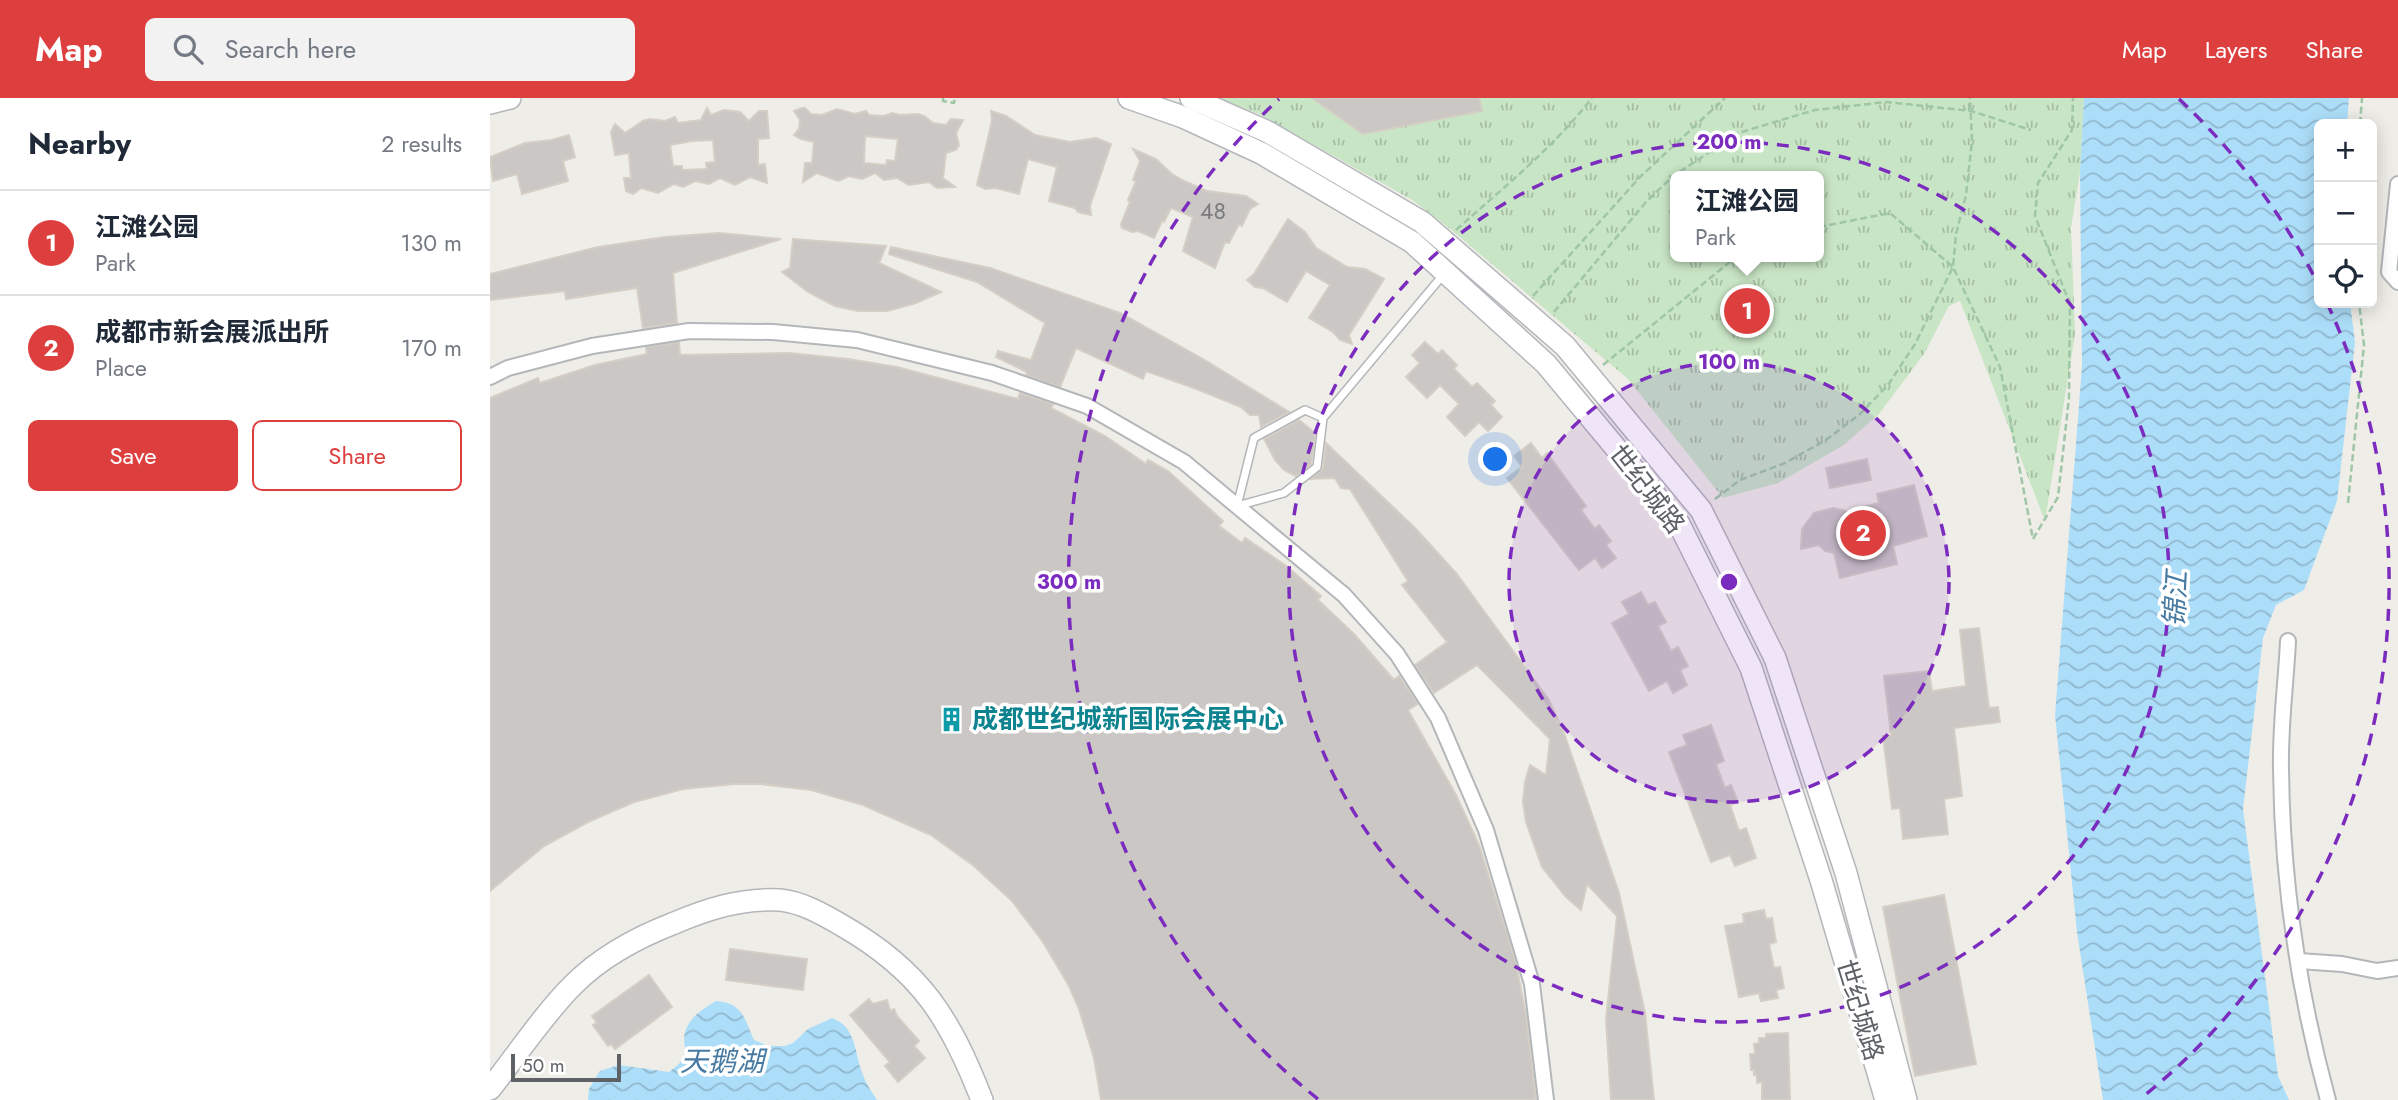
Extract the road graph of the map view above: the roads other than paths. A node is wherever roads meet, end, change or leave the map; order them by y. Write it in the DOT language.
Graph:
graph roads {
  1 [pos="509,98"];
  2 [pos="1129,98"];
  3 [pos="1191,98"];
  4 [pos="490,103"];
  5 [pos="2398,184"];
  6 [pos="1446,272"];
  7 [pos="2398,282"];
  8 [pos="490,377"];
  9 [pos="1322,418"];
  10 [pos="1237,506"];
  11 [pos="2288,641"];
  12 [pos="2299,961"];
  13 [pos="2398,968"];
  14 [pos="490,1089"];
  15 [pos="1891,1099"];
  16 [pos="982,1100"];
  17 [pos="1546,1100"];
  18 [pos="2328,1100"];
  1 -- 4 [label="main road"];
  2 -- 6 [label="main road, 世纪城路"];
  3 -- 15 [label="main road, 世纪城路"];
  5 -- 7 [label="street"];
  6 -- 9 [label="lane"];
  6 -- 15 [label="main road, 世纪城路"];
  8 -- 10 [label="street"];
  9 -- 10 [label="lane"];
  9 -- 10 [label="lane"];
  10 -- 17 [label="street"];
  11 -- 12 [label="street"];
  12 -- 13 [label="street"];
  12 -- 18 [label="street"];
  14 -- 16 [label="main road"];
}
